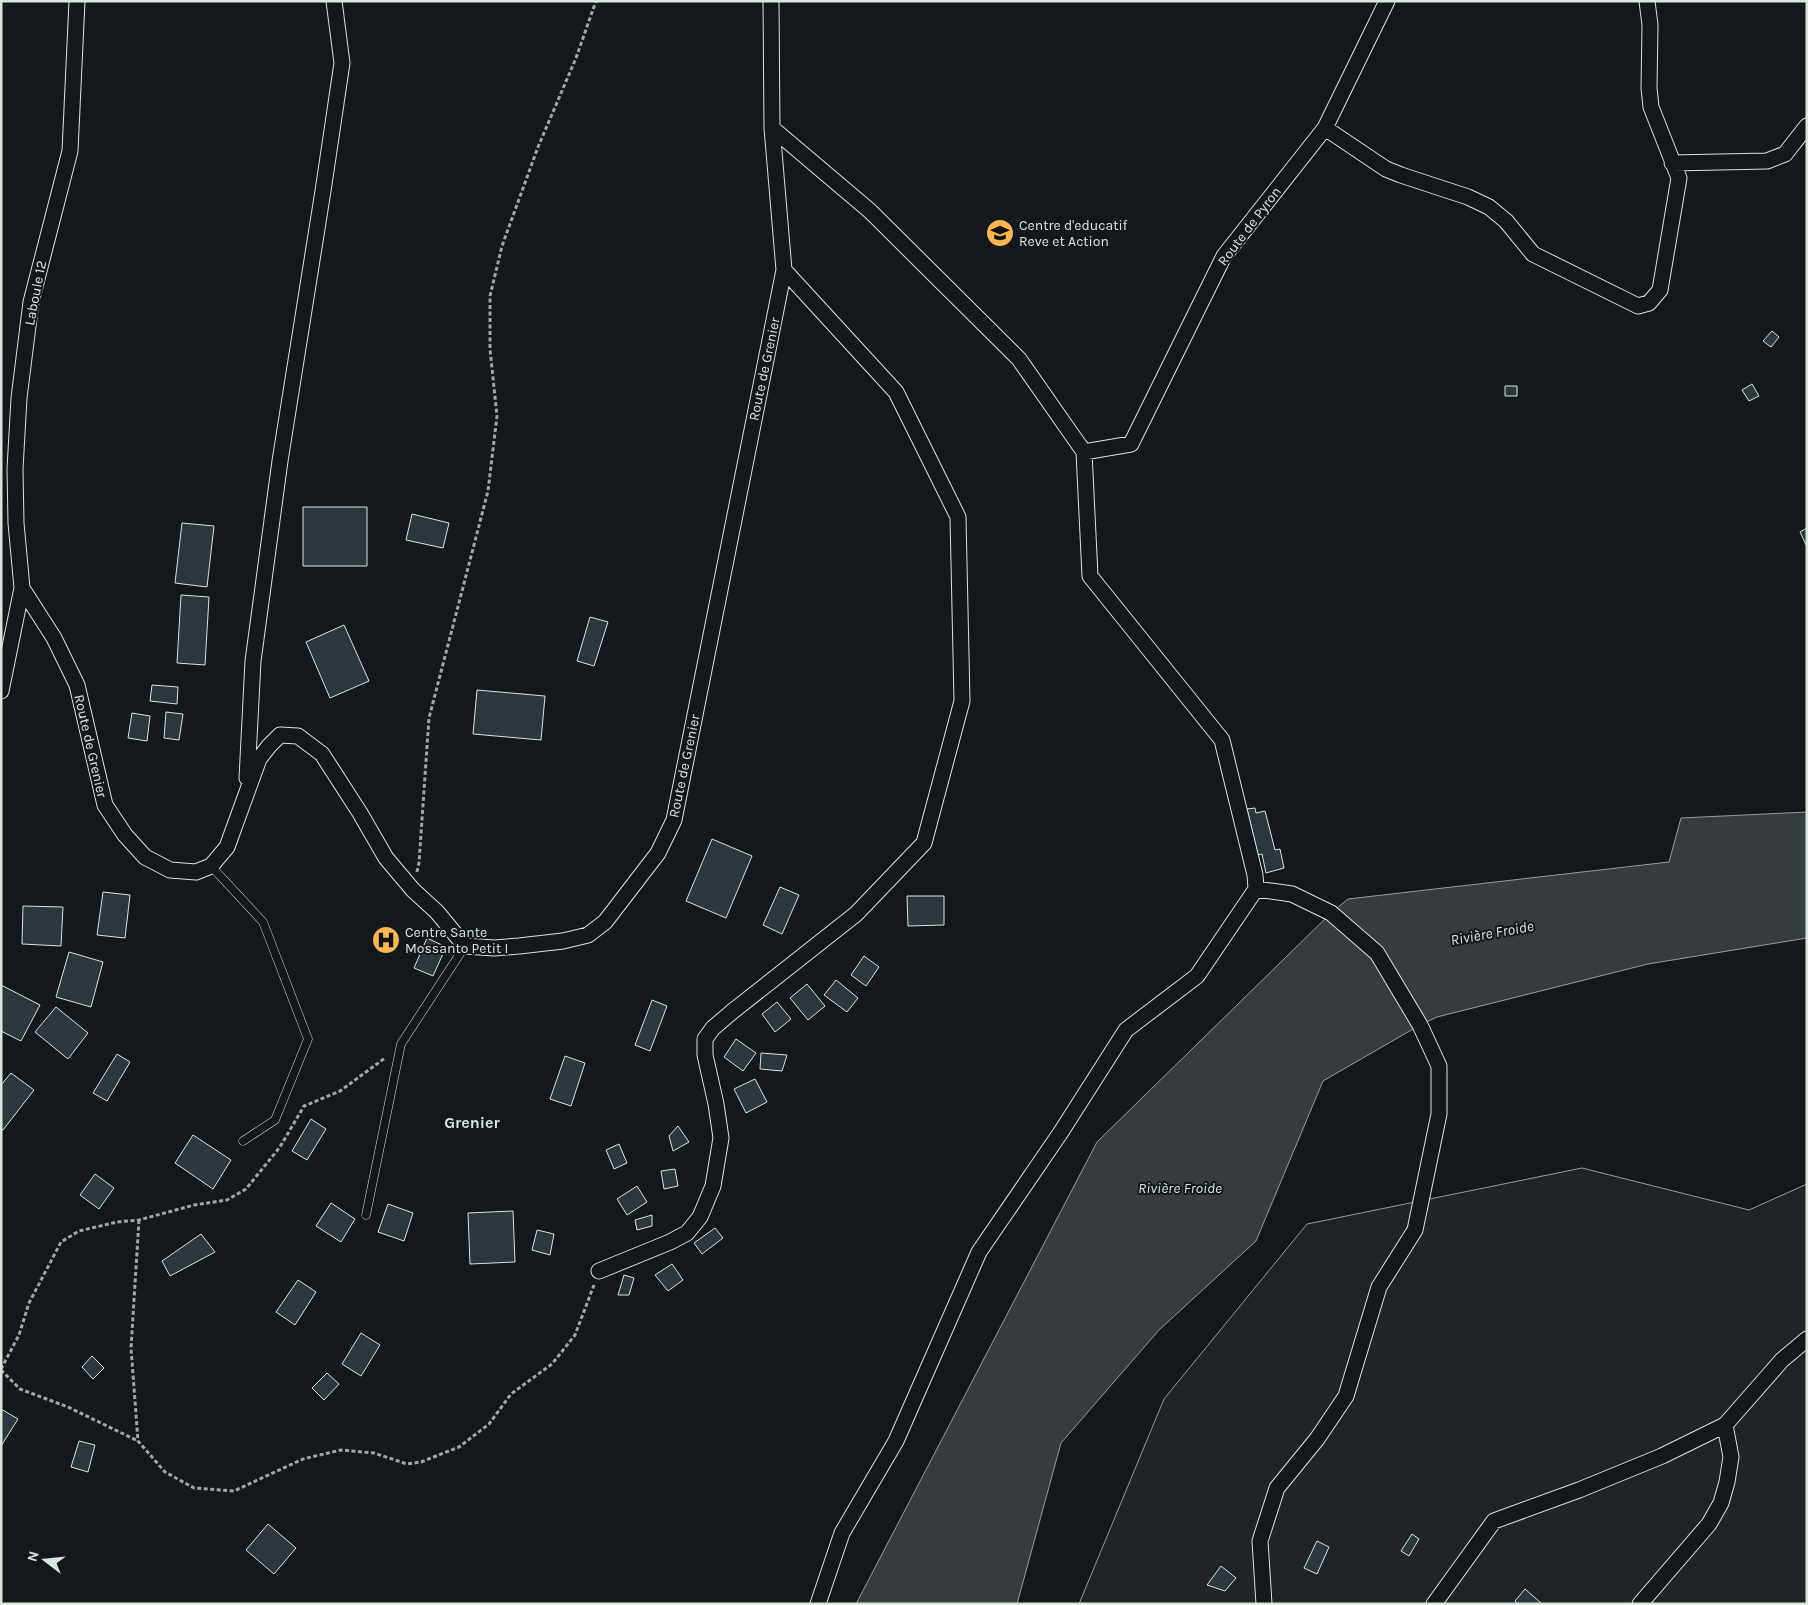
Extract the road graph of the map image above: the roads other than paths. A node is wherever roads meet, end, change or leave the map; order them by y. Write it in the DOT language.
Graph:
graph roads {
  1 [pos="77,1"];
  2 [pos="334,1"];
  3 [pos="771,1"];
  4 [pos="1387,1"];
  5 [pos="1647,1"];
  6 [pos="1807,126"];
  7 [pos="772,128"];
  8 [pos="1325,128"];
  9 [pos="1672,163"];
  10 [pos="784,270"];
  11 [pos="1084,452"];
  12 [pos="22,588"];
  13 [pos="1,691"];
  14 [pos="247,792"];
  15 [pos="211,866"];
  16 [pos="1256,889"];
  17 [pos="465,946"];
  18 [pos="243,1141"];
  19 [pos="366,1215"];
  20 [pos="599,1271"];
  21 [pos="1807,1339"];
  22 [pos="1725,1425"];
  23 [pos="818,1604"];
  24 [pos="1264,1604"];
  25 [pos="1434,1604"];
  26 [pos="1640,1604"];
  1 -- 12 [label="street, Laboule 12"];
  2 -- 14 [label="street"];
  3 -- 7 [label="street, Route de Grenier"];
  4 -- 8 [label="street, Route de Pyron"];
  5 -- 9 [label="street"];
  6 -- 9 [label="street"];
  7 -- 10 [label="street, Route de Grenier"];
  7 -- 11 [label="street"];
  8 -- 9 [label="street"];
  8 -- 11 [label="street, Route de Pyron"];
  10 -- 17 [label="street, Route de Grenier"];
  10 -- 20 [label="street"];
  11 -- 16 [label="street"];
  12 -- 13 [label="street"];
  12 -- 15 [label="street, Route de Grenier"];
  14 -- 15 [label="street"];
  14 -- 17 [label="street"];
  15 -- 18 [label="lane"];
  16 -- 23 [label="street"];
  16 -- 24 [label="street"];
  17 -- 19 [label="lane"];
  21 -- 22 [label="street"];
  22 -- 25 [label="street"];
  22 -- 26 [label="street"];
}
